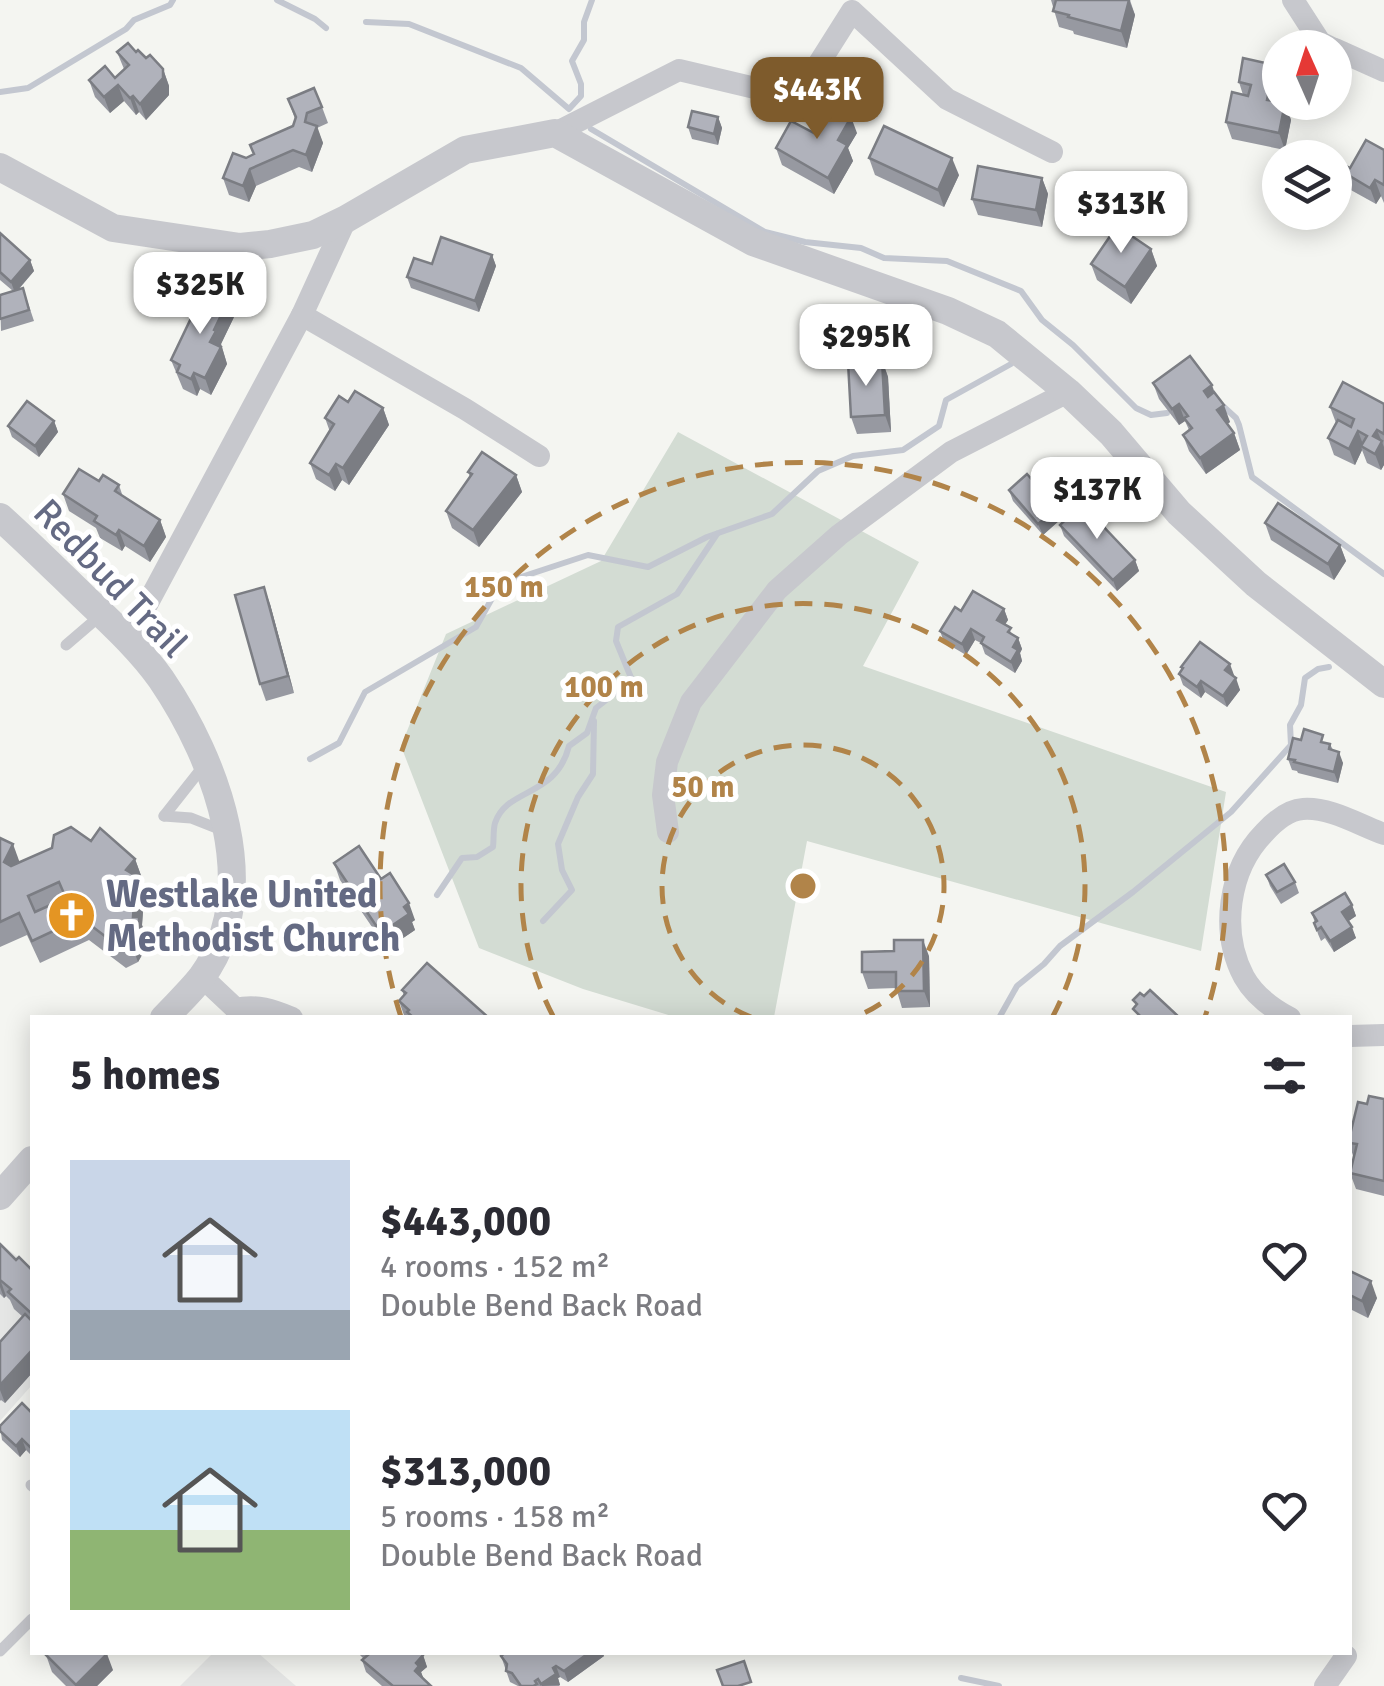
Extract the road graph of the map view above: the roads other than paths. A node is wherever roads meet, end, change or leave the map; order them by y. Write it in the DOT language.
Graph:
graph roads {
  1 [pos="1293,0"];
  2 [pos="1312,30"];
  3 [pos="1352,56"];
  4 [pos="1384,70"];
  5 [pos="554,133"];
  6 [pos="1052,152"];
  7 [pos="0,167"];
  8 [pos="346,219"];
  9 [pos="302,316"];
  10 [pos="1068,392"];
  11 [pos="539,456"];
  12 [pos="4,530"];
  13 [pos="102,615"];
  14 [pos="128,640"];
  15 [pos="66,645"];
  16 [pos="1384,684"];
  17 [pos="206,764"];
  18 [pos="668,832"];
  19 [pos="228,833"];
  20 [pos="1384,834"];
  21 [pos="202,977"];
  22 [pos="235,1013"];
  23 [pos="167,1015"];
  24 [pos="284,1015"];
  25 [pos="1284,1015"];
  26 [pos="1384,1035"];
  27 [pos="1352,1036"];
  28 [pos="30,1162"];
  29 [pos="0,1196"];
  30 [pos="30,1621"];
  31 [pos="0,1651"];
  32 [pos="1346,1656"];
  33 [pos="1325,1686"];
  1 -- 2 [label="street"];
  3 -- 4 [label="street"];
  5 -- 6 [label="street"];
  5 -- 8 [label="street"];
  5 -- 10 [label="street"];
  7 -- 8 [label="street"];
  8 -- 9 [label="street"];
  9 -- 11 [label="street"];
  9 -- 14 [label="street"];
  10 -- 16 [label="street"];
  10 -- 18 [label="street"];
  12 -- 13 [label="street, Redbud Trail"];
  13 -- 14 [label="street, Redbud Trail"];
  13 -- 15 [label="lane"];
  14 -- 17 [label="street, Redbud Trail"];
  17 -- 19 [label="street, Redbud Trail"];
  17 -- 19 [label="lane"];
  19 -- 21 [label="street, Redbud Trail"];
  20 -- 25 [label="street"];
  21 -- 22 [label="street"];
  21 -- 23 [label="street, Redbud Trail"];
  22 -- 24 [label="street"];
  26 -- 27 [label="street"];
  28 -- 29 [label="street"];
  30 -- 31 [label="lane"];
  32 -- 33 [label="street"];
}
